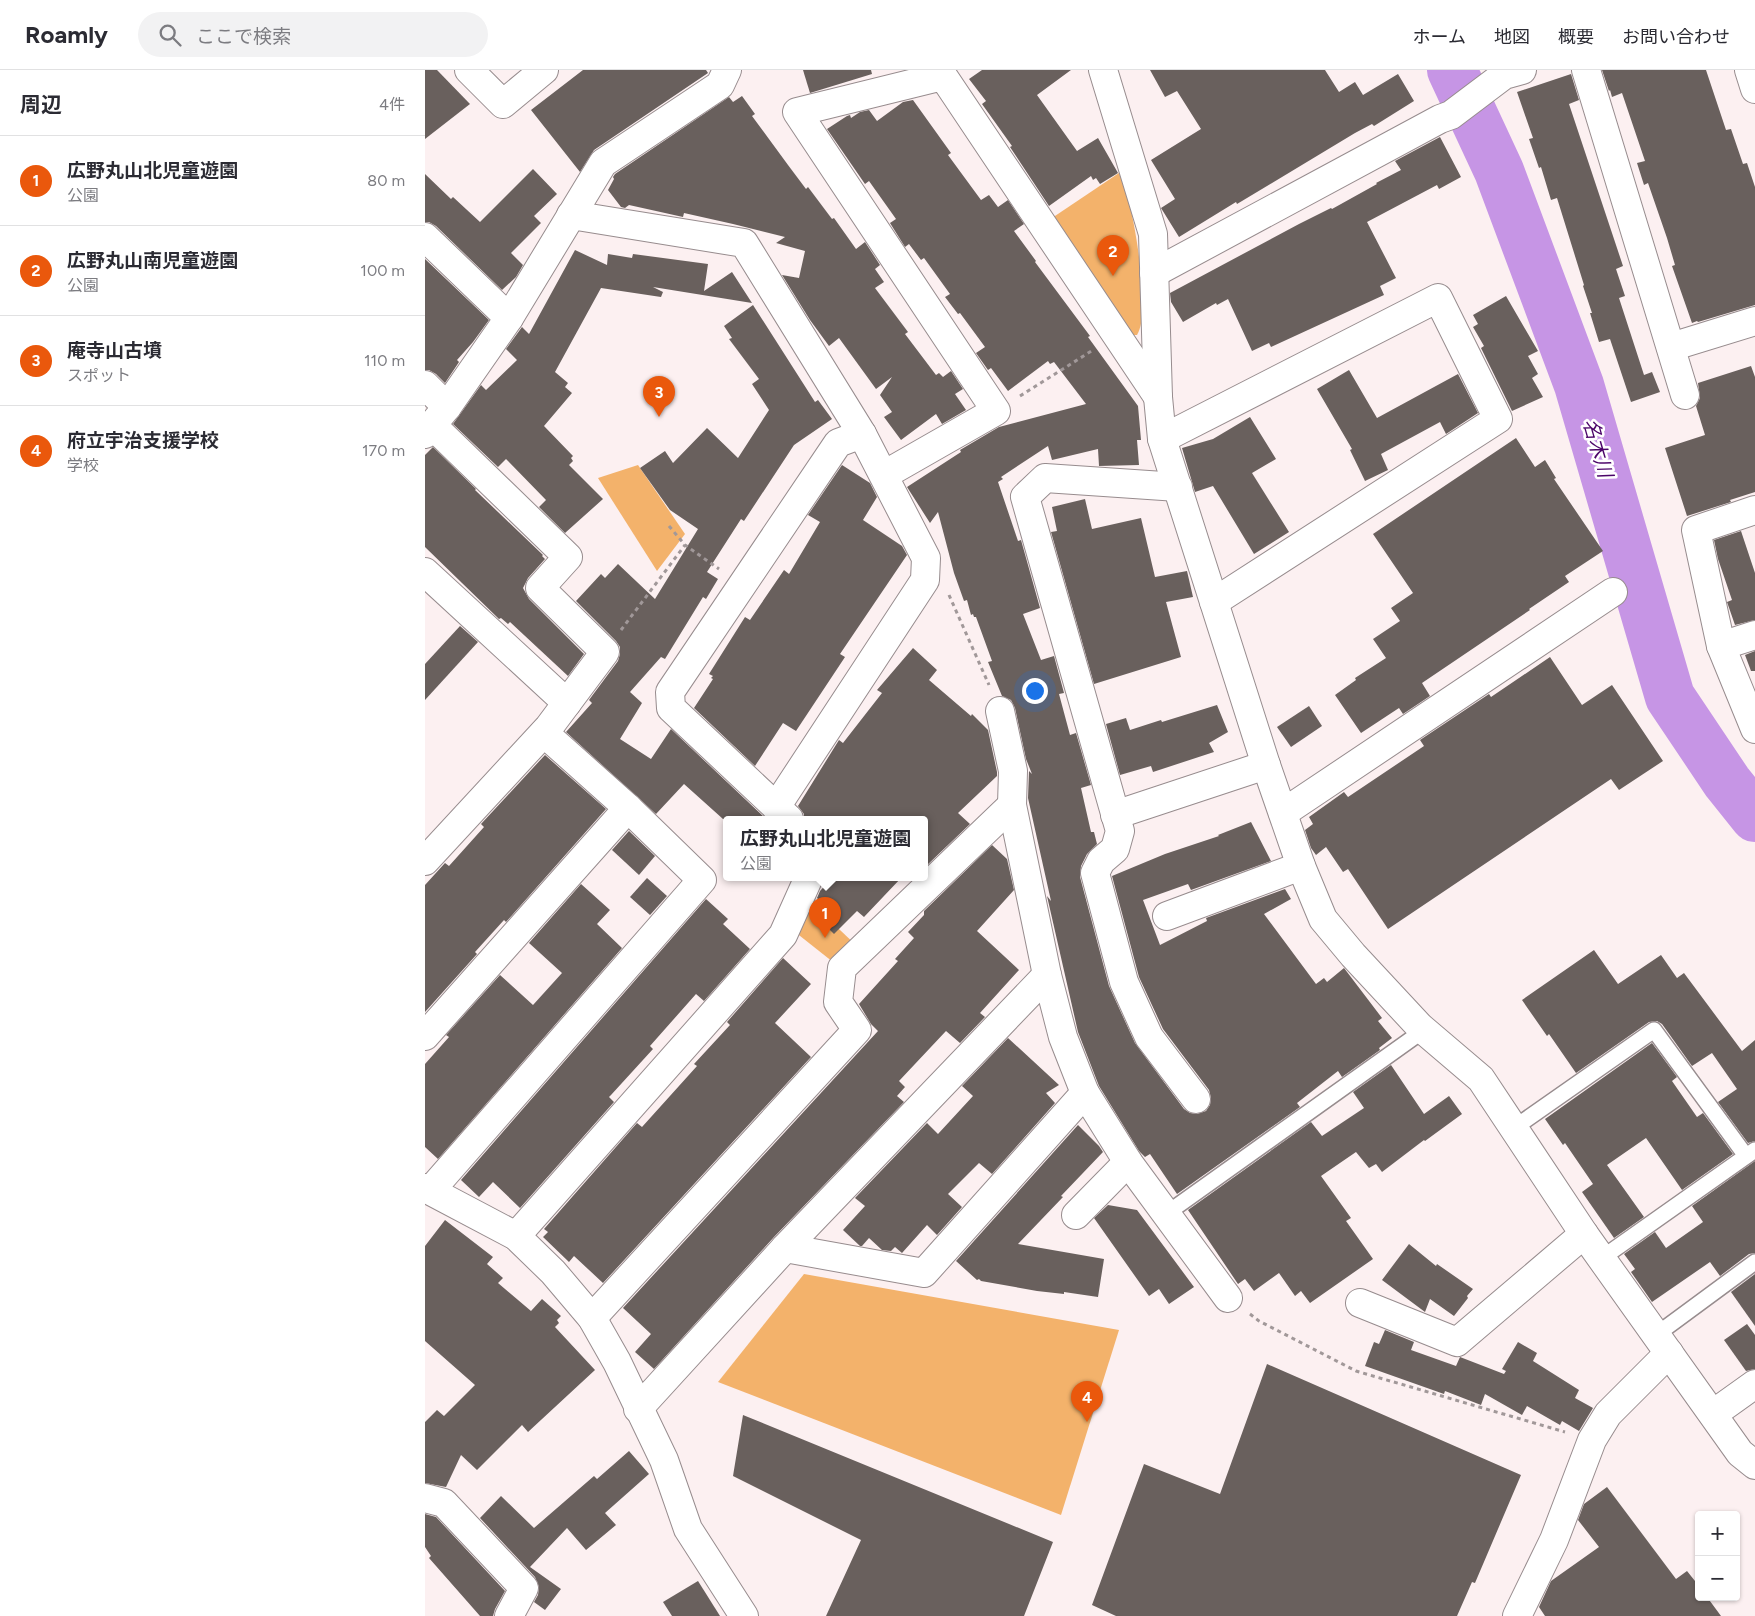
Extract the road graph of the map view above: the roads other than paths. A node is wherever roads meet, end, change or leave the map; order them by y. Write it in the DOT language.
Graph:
graph roads {
  1 [pos="469,70"];
  2 [pos="544,70"];
  3 [pos="727,70"];
  4 [pos="1103,70"];
  5 [pos="1586,70"];
  6 [pos="1749,70"];
  7 [pos="1513,73"];
  8 [pos="1755,89"];
  9 [pos="571,215"];
  10 [pos="425,236"];
  11 [pos="1154,273"];
  12 [pos="509,318"];
  13 [pos="1755,321"];
  14 [pos="1671,346"];
  15 [pos="425,385"];
  16 [pos="1685,395"];
  17 [pos="1158,398"];
  18 [pos="435,422"];
  19 [pos="862,434"];
  20 [pos="1163,439"];
  21 [pos="884,475"];
  22 [pos="1178,487"];
  23 [pos="1755,510"];
  24 [pos="425,572"];
  25 [pos="1613,592"];
  26 [pos="1214,602"];
  27 [pos="1755,635"];
  28 [pos="1721,646"];
  29 [pos="567,703"];
  30 [pos="1000,711"];
  31 [pos="1755,730"];
  32 [pos="544,733"];
  33 [pos="1266,765"];
  34 [pos="1012,805"];
  35 [pos="628,808"];
  36 [pos="782,813"];
  37 [pos="1283,813"];
  38 [pos="1115,814"];
  39 [pos="425,861"];
  40 [pos="1301,866"];
  41 [pos="807,881"];
  42 [pos="1167,916"];
  43 [pos="1047,975"];
  44 [pos="1424,1030"];
  45 [pos="425,1036"];
  46 [pos="1085,1093"];
  47 [pos="1196,1098"];
  48 [pos="1514,1128"];
  49 [pos="1751,1153"];
  50 [pos="1128,1162"];
  51 [pos="427,1195"];
  52 [pos="1166,1214"];
  53 [pos="1076,1215"];
  54 [pos="1585,1234"];
  55 [pos="516,1236"];
  56 [pos="785,1248"];
  57 [pos="1602,1258"];
  58 [pos="1755,1262"];
  59 [pos="1228,1298"];
  60 [pos="1360,1303"];
  61 [pos="592,1318"];
  62 [pos="1663,1344"];
  63 [pos="1755,1384"];
  64 [pos="638,1409"];
  65 [pos="1713,1414"];
  66 [pos="1755,1465"];
  67 [pos="425,1498"];
  68 [pos="509,1616"];
  69 [pos="744,1616"];
  70 [pos="1517,1616"];
  1 -- 2 [label="street"];
  3 -- 9 [label="street"];
  4 -- 11 [label="street"];
  5 -- 14 [label="street"];
  6 -- 8 [label="street"];
  7 -- 11 [label="street"];
  9 -- 12 [label="street"];
  9 -- 19 [label="street"];
  10 -- 12 [label="street"];
  11 -- 17 [label="street"];
  12 -- 18 [label="street"];
  13 -- 14 [label="street"];
  14 -- 16 [label="street"];
  15 -- 18 [label="street"];
  17 -- 20 [label="street"];
  17 -- 21 [label="street"];
  18 -- 29 [label="street"];
  19 -- 21 [label="street"];
  19 -- 36 [label="street"];
  20 -- 22 [label="street"];
  20 -- 26 [label="street"];
  21 -- 36 [label="street"];
  22 -- 26 [label="street"];
  22 -- 38 [label="street"];
  23 -- 28 [label="street"];
  24 -- 29 [label="street"];
  25 -- 37 [label="street"];
  26 -- 33 [label="street"];
  27 -- 28 [label="street"];
  28 -- 31 [label="street"];
  29 -- 32 [label="street"];
  30 -- 34 [label="street"];
  32 -- 35 [label="street"];
  32 -- 39 [label="street"];
  33 -- 37 [label="street"];
  33 -- 38 [label="street"];
  34 -- 43 [label="street"];
  34 -- 61 [label="street"];
  35 -- 45 [label="street"];
  35 -- 51 [label="street"];
  37 -- 40 [label="street"];
  38 -- 47 [label="street"];
  40 -- 42 [label="street"];
  40 -- 44 [label="street"];
  41 -- 55 [label="street"];
  43 -- 46 [label="street"];
  43 -- 56 [label="street"];
  44 -- 48 [label="street"];
  44 -- 52 [label="lane"];
  46 -- 50 [label="street"];
  46 -- 56 [label="street"];
  48 -- 49 [label="lane"];
  48 -- 54 [label="street"];
  49 -- 57 [label="lane"];
  50 -- 52 [label="street"];
  50 -- 53 [label="street"];
  51 -- 55 [label="street"];
  52 -- 59 [label="street"];
  54 -- 57 [label="street"];
  54 -- 60 [label="street"];
  55 -- 61 [label="street"];
  56 -- 64 [label="street"];
  57 -- 62 [label="street"];
  58 -- 62 [label="lane"];
  61 -- 64 [label="street"];
  62 -- 65 [label="street"];
  62 -- 70 [label="street"];
  63 -- 65 [label="street"];
  64 -- 69 [label="street"];
  65 -- 66 [label="street"];
  67 -- 68 [label="street"];
}
